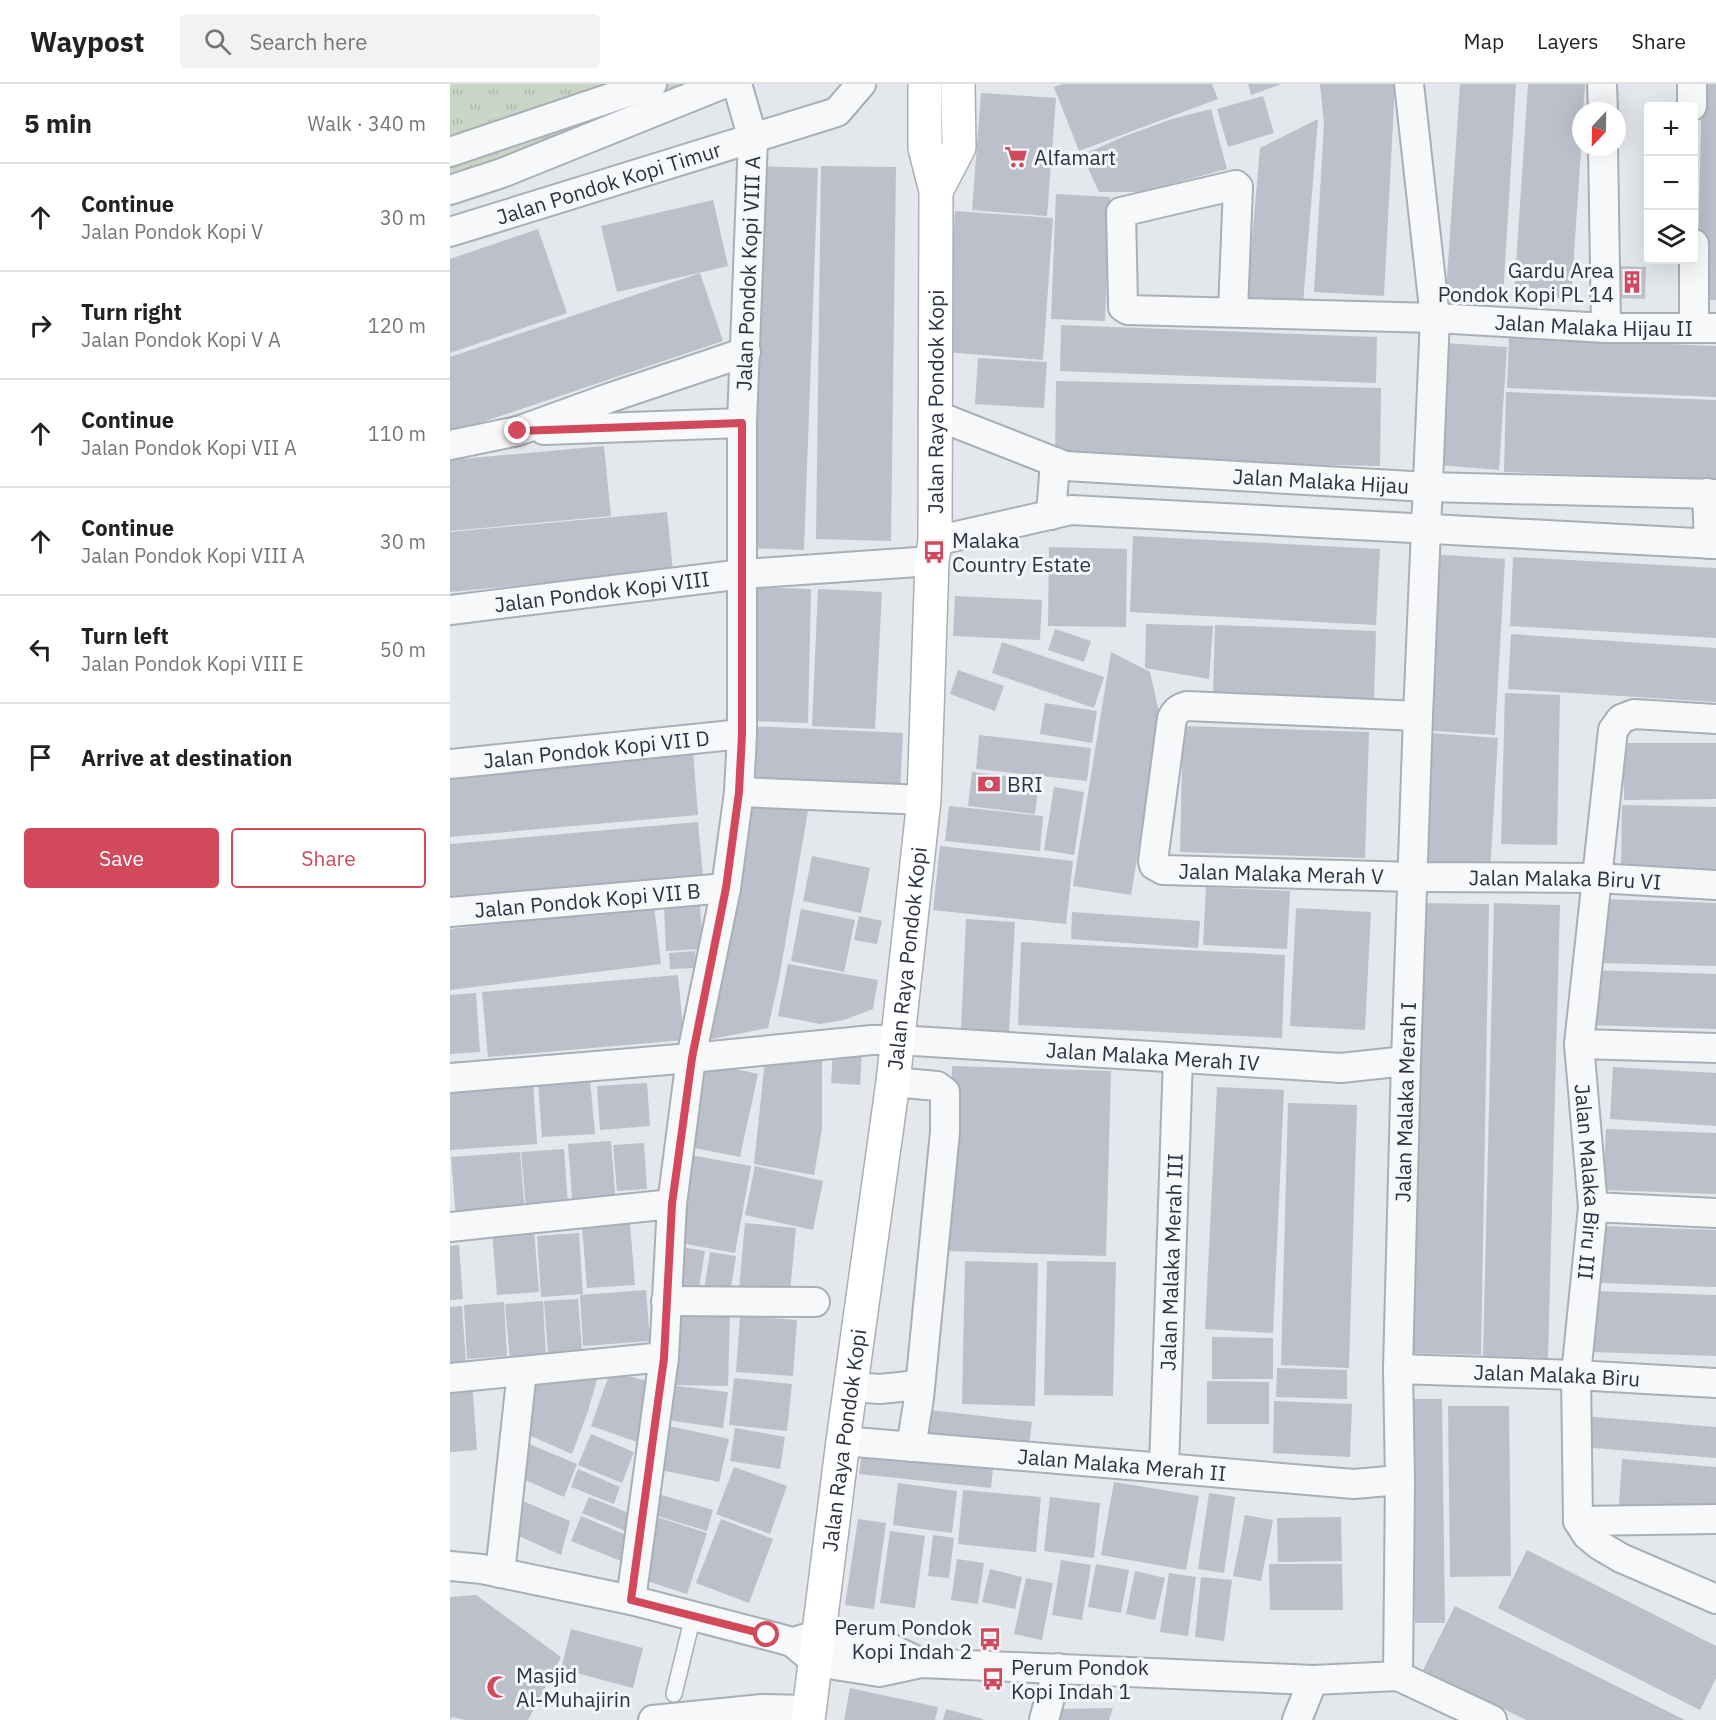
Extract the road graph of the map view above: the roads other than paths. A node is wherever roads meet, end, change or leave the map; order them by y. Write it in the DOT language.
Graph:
graph roads {
  1 [pos="652,84"];
  2 [pos="723,84"];
  3 [pos="736,84"];
  4 [pos="861,84"];
  5 [pos="925,84"];
  6 [pos="958,84"];
  7 [pos="1409,84"];
  8 [pos="1602,84"];
  9 [pos="1692,84"];
  10 [pos="1603,102"];
  11 [pos="1692,102"];
  12 [pos="753,139"];
  13 [pos="450,152"];
  14 [pos="1603,156"];
  15 [pos="450,190"];
  16 [pos="936,192"];
  17 [pos="450,232"];
  18 [pos="1697,264"];
  19 [pos="1233,311"];
  20 [pos="1435,318"];
  21 [pos="1705,327"];
  22 [pos="1606,328"];
  23 [pos="746,352"];
  24 [pos="609,398"];
  25 [pos="934,415"];
  26 [pos="742,423"];
  27 [pos="614,428"];
  28 [pos="518,431"];
  29 [pos="450,446"];
  30 [pos="1068,465"];
  31 [pos="1428,487"];
  32 [pos="1711,493"];
  33 [pos="1080,511"];
  34 [pos="1051,515"];
  35 [pos="1427,529"];
  36 [pos="1712,544"];
  37 [pos="934,551"];
  38 [pos="743,574"];
  39 [pos="450,610"];
  40 [pos="1418,716"];
  41 [pos="1716,719"];
  42 [pos="742,734"];
  43 [pos="450,764"];
  44 [pos="739,792"];
  45 [pos="924,800"];
  46 [pos="1414,877"];
  47 [pos="1597,878"];
  48 [pos="1716,885"];
  49 [pos="726,888"];
  50 [pos="450,912"];
  51 [pos="898,1040"];
  52 [pos="1579,1044"];
  53 [pos="1716,1048"];
  54 [pos="692,1058"];
  55 [pos="1178,1058"];
  56 [pos="1406,1061"];
  57 [pos="450,1078"];
  58 [pos="893,1082"];
  59 [pos="672,1204"];
  60 [pos="1593,1207"];
  61 [pos="1716,1213"];
  62 [pos="450,1227"];
  63 [pos="666,1301"];
  64 [pos="815,1302"];
  65 [pos="664,1358"];
  66 [pos="1398,1369"];
  67 [pos="522,1371"];
  68 [pos="1576,1375"];
  69 [pos="450,1378"];
  70 [pos="1716,1383"];
  71 [pos="919,1385"];
  72 [pos="851,1387"];
  73 [pos="843,1441"];
  74 [pos="911,1447"];
  75 [pos="1164,1468"];
  76 [pos="1400,1480"];
  77 [pos="1716,1520"];
  78 [pos="1578,1521"];
  79 [pos="450,1566"];
  80 [pos="500,1573"];
  81 [pos="1716,1599"];
  82 [pos="631,1600"];
  83 [pos="693,1616"];
  84 [pos="809,1646"];
  85 [pos="1058,1668"];
  86 [pos="1398,1676"];
  87 [pos="1313,1680"];
  88 [pos="674,1694"];
  89 [pos="809,1715"];
  90 [pos="653,1720"];
  91 [pos="1044,1720"];
  92 [pos="1297,1720"];
  93 [pos="1491,1720"];
  1 -- 13 [label="street"];
  2 -- 15 [label="street, Jalan Pondok Kopi Timur"];
  3 -- 12 [label="street, Jalan Pondok Kopi VIII A"];
  4 -- 12 [label="street, Jalan Pondok Kopi Timur"];
  5 -- 16 [label="main road"];
  6 -- 16 [label="main road"];
  7 -- 20 [label="street, Jalan Malaka Merah I"];
  8 -- 10 [label="street"];
  9 -- 11 [label="street"];
  12 -- 17 [label="street, Jalan Pondok Kopi Timur"];
  12 -- 23 [label="street, Jalan Pondok Kopi VIII A"];
  14 -- 22 [label="street"];
  16 -- 25 [label="main road, Jalan Raya Pondok Kopi"];
  18 -- 21 [label="street"];
  19 -- 19 [label="street, Jalan Malaka Hijau II"];
  19 -- 20 [label="street, Jalan Malaka Hijau II"];
  20 -- 22 [label="street, Jalan Malaka Hijau II"];
  20 -- 31 [label="street, Jalan Malaka Merah I"];
  21 -- 22 [label="street, Jalan Malaka Hijau II"];
  23 -- 24 [label="street"];
  23 -- 26 [label="street, Jalan Pondok Kopi VIII A"];
  24 -- 27 [label="street"];
  24 -- 28 [label="street"];
  25 -- 30 [label="street, Jalan Malaka Hijau"];
  25 -- 37 [label="main road, Jalan Raya Pondok Kopi"];
  26 -- 27 [label="street"];
  26 -- 38 [label="street, Jalan Pondok Kopi VIII A"];
  27 -- 28 [label="street"];
  28 -- 29 [label="street"];
  30 -- 31 [label="street, Jalan Malaka Hijau"];
  30 -- 33 [label="street"];
  30 -- 34 [label="street"];
  31 -- 32 [label="street, Jalan Malaka Hijau"];
  31 -- 35 [label="street, Jalan Malaka Merah I"];
  32 -- 36 [label="street"];
  33 -- 34 [label="street, Jalan Malaka Hijau"];
  33 -- 35 [label="street, Jalan Malaka Hijau"];
  34 -- 37 [label="street, Jalan Malaka Hijau"];
  35 -- 36 [label="street, Jalan Malaka Hijau"];
  35 -- 40 [label="street, Jalan Malaka Merah I"];
  37 -- 38 [label="street, Jalan Pondok Kopi VIII"];
  37 -- 45 [label="main road, Jalan Raya Pondok Kopi"];
  38 -- 39 [label="street, Jalan Pondok Kopi VIII"];
  38 -- 42 [label="street, Jalan Pondok Kopi VIII A"];
  40 -- 46 [label="street, Jalan Malaka Merah I"];
  40 -- 46 [label="street, Jalan Malaka Merah V"];
  41 -- 47 [label="street, Jalan Malaka Biru III"];
  42 -- 43 [label="street, Jalan Pondok Kopi VII D"];
  42 -- 44 [label="street, Jalan Pondok Kopi VIII A"];
  44 -- 45 [label="street"];
  44 -- 49 [label="street, Jalan Pondok Kopi VIII A"];
  45 -- 51 [label="main road, Jalan Raya Pondok Kopi"];
  46 -- 47 [label="street, Jalan Malaka Biru VI"];
  46 -- 56 [label="street, Jalan Malaka Merah I"];
  47 -- 48 [label="street, Jalan Malaka Biru VI"];
  47 -- 52 [label="street, Jalan Malaka Biru III"];
  49 -- 50 [label="street, Jalan Pondok Kopi VII B"];
  49 -- 54 [label="street, Jalan Pondok Kopi VIII A"];
  51 -- 54 [label="street, Jalan Malaka Merah IV"];
  51 -- 55 [label="street, Jalan Malaka Merah IV"];
  51 -- 58 [label="main road, Jalan Raya Pondok Kopi"];
  52 -- 53 [label="street"];
  52 -- 60 [label="street, Jalan Malaka Biru III"];
  54 -- 57 [label="street, Jalan Malaka Merah IV"];
  54 -- 59 [label="street, Jalan Pondok Kopi VIII A"];
  55 -- 56 [label="street, Jalan Malaka Merah IV"];
  55 -- 75 [label="street, Jalan Malaka Merah III"];
  56 -- 66 [label="street, Jalan Malaka Merah I"];
  58 -- 71 [label="street"];
  58 -- 72 [label="main road, Jalan Raya Pondok Kopi"];
  59 -- 62 [label="street"];
  59 -- 63 [label="street, Jalan Pondok Kopi VIII A"];
  60 -- 61 [label="street"];
  60 -- 68 [label="street, Jalan Malaka Biru III"];
  63 -- 64 [label="street"];
  63 -- 65 [label="street, Jalan Pondok Kopi VIII A"];
  65 -- 67 [label="street"];
  65 -- 82 [label="street, Jalan Pondok Kopi VIII A"];
  66 -- 68 [label="street, Jalan Malaka Biru"];
  66 -- 76 [label="street, Jalan Malaka Merah I"];
  67 -- 69 [label="street"];
  67 -- 80 [label="street"];
  68 -- 70 [label="street, Jalan Malaka Biru"];
  68 -- 78 [label="street, Jalan Malaka Biru III"];
  71 -- 72 [label="street"];
  71 -- 74 [label="street"];
  72 -- 73 [label="main road, Jalan Raya Pondok Kopi"];
  73 -- 74 [label="street, Jalan Malaka Merah II"];
  73 -- 84 [label="main road, Jalan Raya Pondok Kopi"];
  74 -- 75 [label="street, Jalan Malaka Merah II"];
  75 -- 76 [label="street, Jalan Malaka Merah II"];
  76 -- 86 [label="street, Jalan Malaka Merah I"];
  77 -- 78 [label="street"];
  78 -- 81 [label="street"];
  79 -- 80 [label="street"];
  80 -- 82 [label="street"];
  82 -- 83 [label="street"];
  83 -- 84 [label="street"];
  83 -- 88 [label="lane"];
  84 -- 85 [label="street"];
  84 -- 89 [label="main road, Jalan Raya Pondok Kopi"];
  85 -- 87 [label="street"];
  85 -- 91 [label="street"];
  86 -- 87 [label="street"];
  86 -- 93 [label="street"];
  87 -- 92 [label="street"];
  89 -- 90 [label="street"];
}
